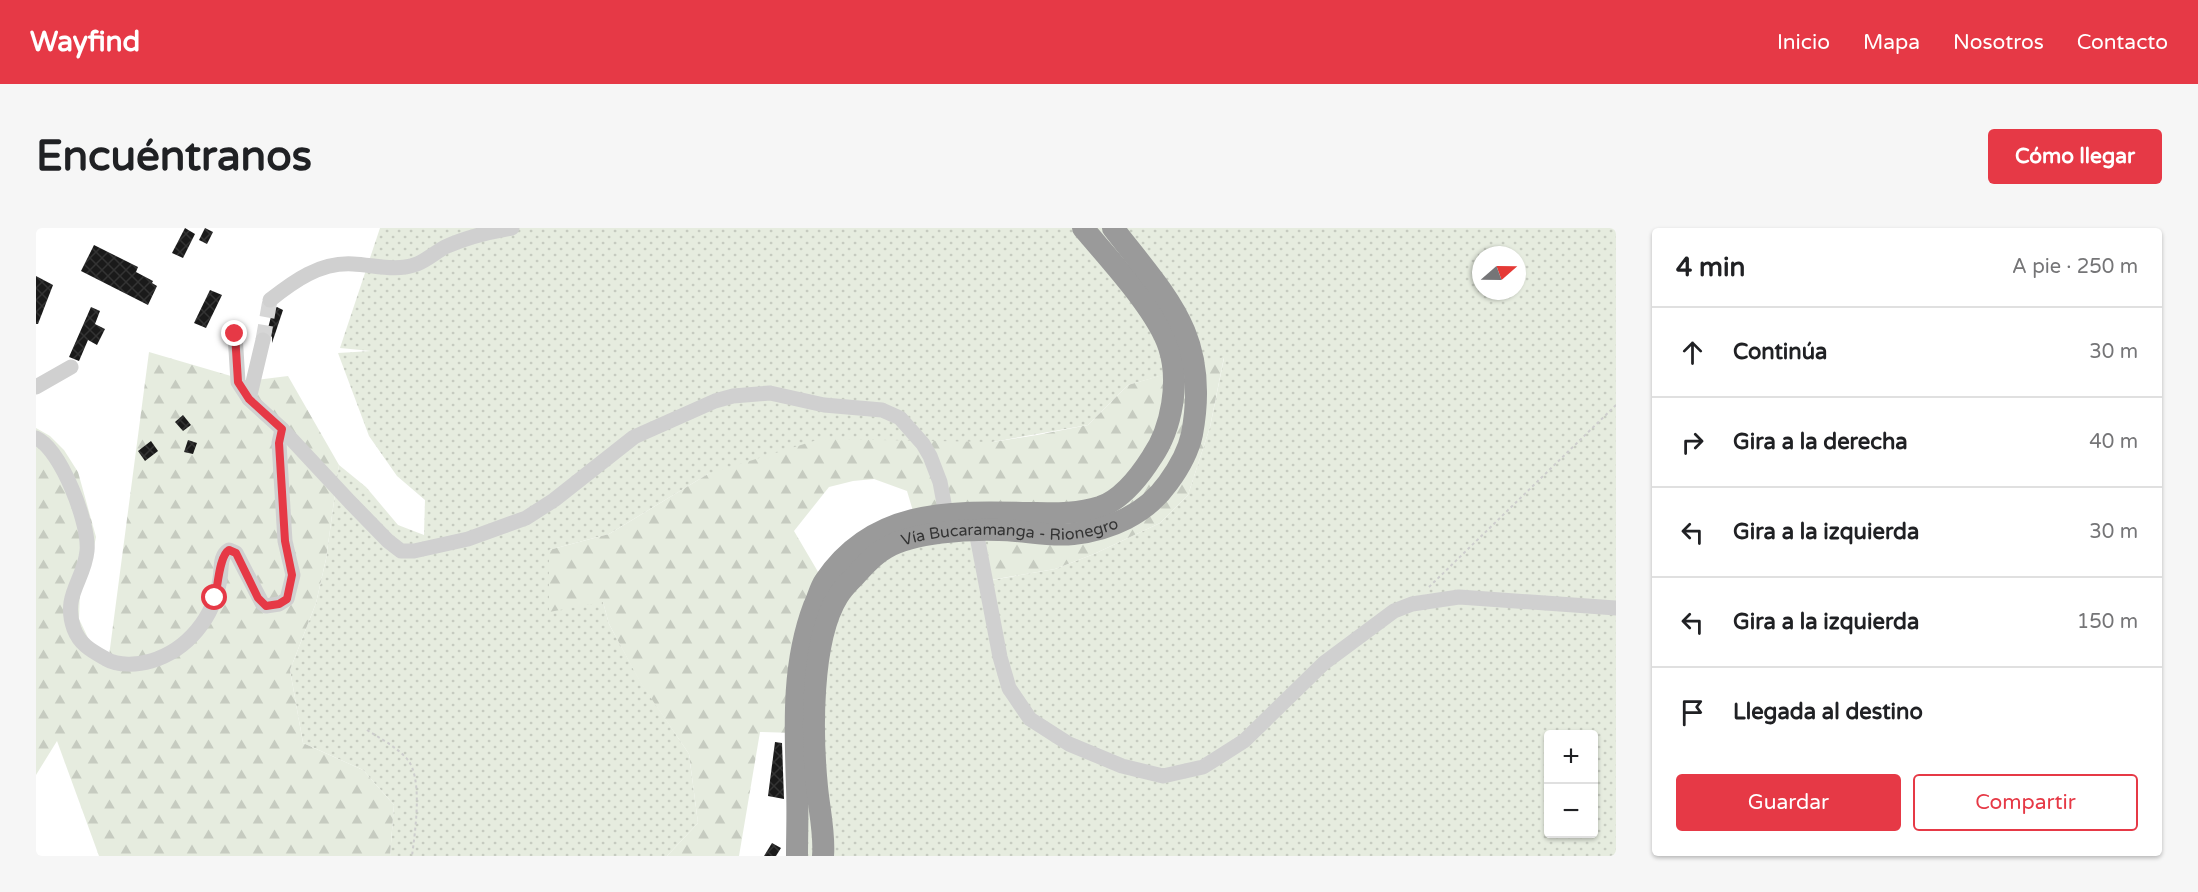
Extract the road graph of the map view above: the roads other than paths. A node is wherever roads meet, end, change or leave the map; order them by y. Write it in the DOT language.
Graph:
graph roads {
  1 [pos="512,228"];
  2 [pos="1083,228"];
  3 [pos="1113,228"];
  4 [pos="270,300"];
  5 [pos="235,334"];
  6 [pos="263,340"];
  7 [pos="71,367"];
  8 [pos="36,387"];
  9 [pos="249,399"];
  10 [pos="282,429"];
  11 [pos="36,438"];
  12 [pos="946,514"];
  13 [pos="976,531"];
  14 [pos="1616,608"];
  15 [pos="797,856"];
  16 [pos="823,856"];
  1 -- 4 [label="street"];
  2 -- 12 [label="highway, Vía Bucaramanga - Rionegro"];
  3 -- 13 [label="highway, Vía Bucaramanga - Rionegro"];
  5 -- 9 [label="street"];
  6 -- 9 [label="street"];
  7 -- 8 [label="street"];
  9 -- 10 [label="street"];
  10 -- 11 [label="street"];
  10 -- 12 [label="street"];
  12 -- 15 [label="highway, Vía Bucaramanga - Rionegro"];
  13 -- 14 [label="street"];
  13 -- 16 [label="highway, Vía Bucaramanga - Rionegro"];
}
